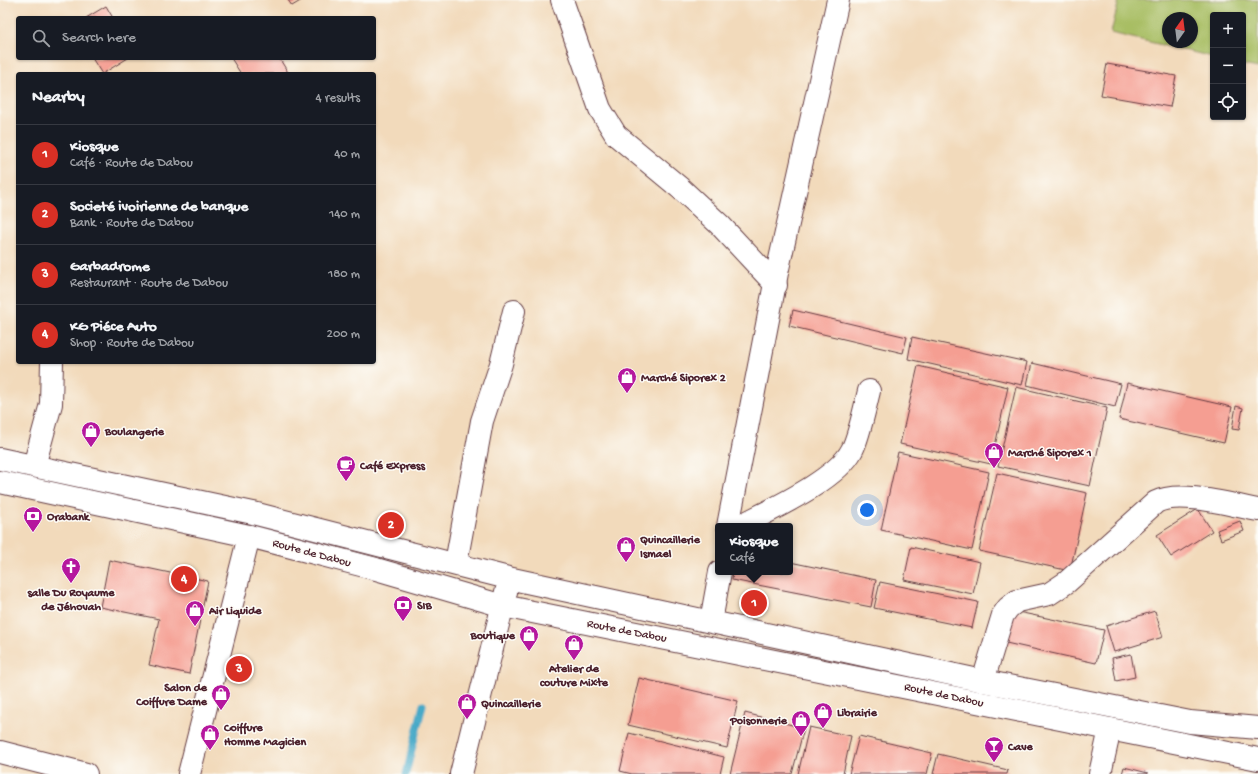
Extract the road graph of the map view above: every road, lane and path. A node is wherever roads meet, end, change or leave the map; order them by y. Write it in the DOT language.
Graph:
graph roads {
  1 [pos="562,0"];
  2 [pos="838,0"];
  3 [pos="776,285"];
  4 [pos="514,311"];
  5 [pos="52,364"];
  6 [pos="869,391"];
  7 [pos="0,459"];
  8 [pos="34,466"];
  9 [pos="0,482"];
  10 [pos="1258,510"];
  11 [pos="729,523"];
  12 [pos="745,523"];
  13 [pos="249,536"];
  14 [pos="456,563"];
  15 [pos="719,575"];
  16 [pos="508,578"];
  17 [pos="503,606"];
  18 [pos="711,621"];
  19 [pos="983,681"];
  20 [pos="1258,728"];
  21 [pos="1110,729"];
  22 [pos="0,752"];
  23 [pos="1258,759"];
  24 [pos="86,774"];
  25 [pos="189,774"];
  26 [pos="461,774"];
  27 [pos="1100,774"];
  1 -- 3 [label="street"];
  2 -- 3 [label="street"];
  3 -- 11 [label="street"];
  4 -- 14 [label="street"];
  5 -- 8 [label="street"];
  6 -- 12 [label="street"];
  7 -- 8 [label="street, Route de Dabou"];
  8 -- 14 [label="street, Route de Dabou"];
  9 -- 13 [label="street, Route de Dabou"];
  10 -- 19 [label="street"];
  13 -- 17 [label="street, Route de Dabou"];
  13 -- 25 [label="street"];
  14 -- 16 [label="street, Route de Dabou"];
  15 -- 18 [label="street"];
  16 -- 17 [label="street"];
  16 -- 18 [label="street, Route de Dabou"];
  17 -- 21 [label="street, Route de Dabou"];
  17 -- 26 [label="street"];
  18 -- 19 [label="street, Route de Dabou"];
  19 -- 20 [label="street, Route de Dabou"];
  21 -- 23 [label="street, Route de Dabou"];
  21 -- 27 [label="street"];
  22 -- 24 [label="street"];
}
